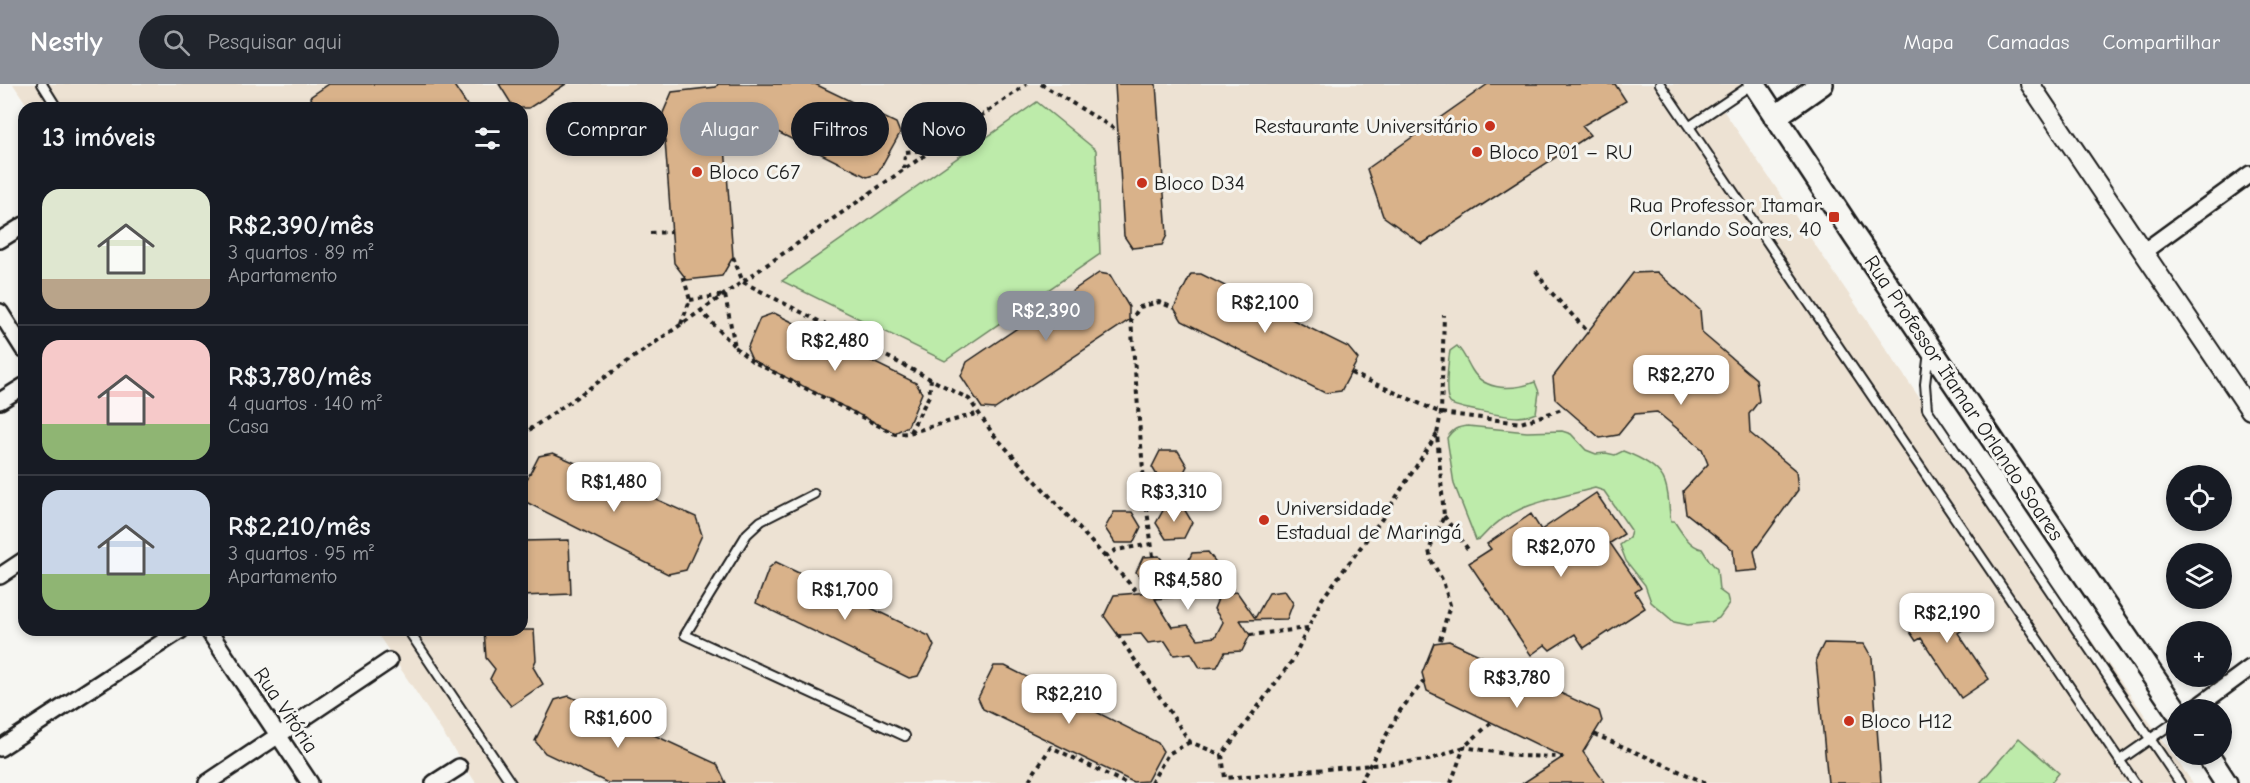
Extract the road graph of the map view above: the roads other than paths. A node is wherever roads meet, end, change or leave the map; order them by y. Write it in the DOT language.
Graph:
graph roads {
  1 [pos="42,84"];
  2 [pos="1660,84"];
  3 [pos="1753,84"];
  4 [pos="1822,84"];
  5 [pos="2030,84"];
  6 [pos="53,102"];
  7 [pos="1775,117"];
  8 [pos="1690,126"];
  9 [pos="2250,174"];
  10 [pos="18,229"];
  11 [pos="0,240"];
  12 [pos="2143,252"];
  13 [pos="0,312"];
  14 [pos="18,340"];
  15 [pos="1929,347"];
  16 [pos="18,390"];
  17 [pos="0,401"];
  18 [pos="2250,410"];
  19 [pos="814,494"];
  20 [pos="18,564"];
  21 [pos="0,576"];
  22 [pos="172,636"];
  23 [pos="212,636"];
  24 [pos="412,636"];
  25 [pos="388,661"];
  26 [pos="2250,668"];
  27 [pos="2169,699"];
  28 [pos="2208,699"];
  29 [pos="2166,728"];
  30 [pos="278,736"];
  31 [pos="905,736"];
  32 [pos="2150,739"];
  33 [pos="0,748"];
  34 [pos="2120,760"];
  35 [pos="2214,765"];
  36 [pos="459,767"];
  37 [pos="207,783"];
  38 [pos="310,783"];
  39 [pos="434,783"];
  40 [pos="511,783"];
  41 [pos="2135,783"];
  42 [pos="2180,783"];
  43 [pos="2226,783"];
  1 -- 6 [label="lane"];
  2 -- 8 [label="lane"];
  3 -- 7 [label="main road, Rua Professor Itamar Orlando Soares"];
  3 -- 8 [label="lane"];
  4 -- 7 [label="main road"];
  5 -- 12 [label="street"];
  7 -- 15 [label="main road, Rua Professor Itamar Orlando Soares"];
  8 -- 34 [label="lane"];
  9 -- 12 [label="street"];
  10 -- 11 [label="street"];
  12 -- 18 [label="street"];
  13 -- 14 [label="street"];
  15 -- 27 [label="main road, Rua Professor Itamar Orlando Soares"];
  15 -- 32 [label="lane"];
  16 -- 17 [label="street"];
  19 -- 31 [label="lane"];
  20 -- 21 [label="street"];
  22 -- 33 [label="street"];
  23 -- 30 [label="street, Rua Vitória"];
  24 -- 40 [label="lane"];
  25 -- 30 [label="street"];
  26 -- 28 [label="street"];
  29 -- 32 [label="lane"];
  30 -- 37 [label="street"];
  30 -- 38 [label="street, Rua Vitória"];
  32 -- 34 [label="lane"];
  32 -- 42 [label="lane"];
  34 -- 41 [label="lane"];
  35 -- 43 [label="main road"];
  36 -- 39 [label="street"];
}
